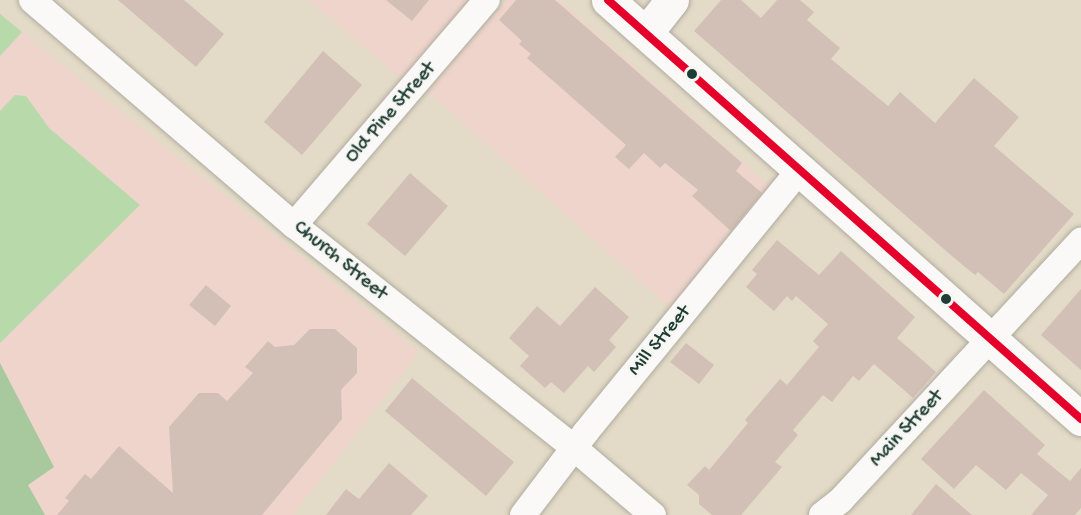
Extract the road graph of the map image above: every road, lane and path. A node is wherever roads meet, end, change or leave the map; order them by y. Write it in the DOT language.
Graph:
graph roads {
  1 [pos="32,0"];
  2 [pos="487,0"];
  3 [pos="608,0"];
  4 [pos="672,0"];
  5 [pos="646,33"];
  6 [pos="800,170"];
  7 [pos="294,225"];
  8 [pos="1081,241"];
  9 [pos="991,340"];
  10 [pos="1081,419"];
  11 [pos="573,447"];
  12 [pos="523,515"];
  13 [pos="653,515"];
  14 [pos="822,515"];
  1 -- 7 [label="street, Church Street"];
  2 -- 7 [label="street, Old Pine Street"];
  3 -- 5 [label="main road"];
  4 -- 5 [label="main road"];
  5 -- 6 [label="main road"];
  6 -- 9 [label="main road"];
  6 -- 11 [label="street, Mill Street"];
  7 -- 11 [label="street, Church Street"];
  8 -- 9 [label="street, Main Street"];
  9 -- 10 [label="main road"];
  9 -- 14 [label="street, Main Street"];
  11 -- 12 [label="street, Mill Street"];
  11 -- 13 [label="street, Church Street"];
}
